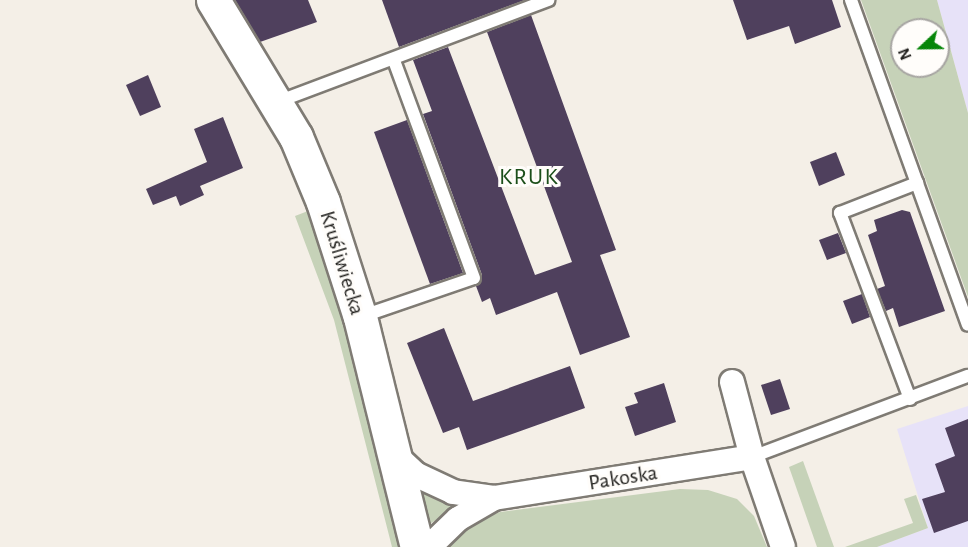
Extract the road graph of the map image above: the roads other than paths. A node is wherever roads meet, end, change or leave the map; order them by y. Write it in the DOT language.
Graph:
graph roads {
  1 [pos="213,0"];
  2 [pos="548,0"];
  3 [pos="851,0"];
  4 [pos="394,60"];
  5 [pos="276,102"];
  6 [pos="917,183"];
  7 [pos="360,318"];
  8 [pos="968,325"];
  9 [pos="968,376"];
  10 [pos="732,382"];
  11 [pos="910,399"];
  12 [pos="393,453"];
  13 [pos="752,457"];
  14 [pos="494,498"];
  15 [pos="417,547"];
  16 [pos="429,547"];
  17 [pos="783,547"];
  1 -- 5 [label="main road, Kruśliwiecka"];
  2 -- 4 [label="lane"];
  3 -- 6 [label="lane"];
  4 -- 5 [label="lane"];
  4 -- 7 [label="lane"];
  5 -- 7 [label="main road, Kruśliwiecka"];
  6 -- 8 [label="lane"];
  6 -- 11 [label="lane"];
  7 -- 12 [label="main road, Kruśliwiecka"];
  9 -- 11 [label="lane"];
  10 -- 13 [label="street"];
  11 -- 13 [label="lane"];
  12 -- 14 [label="street, Pakoska"];
  12 -- 15 [label="main road, Kruśliwiecka"];
  13 -- 14 [label="street, Pakoska"];
  13 -- 17 [label="street"];
  14 -- 16 [label="street, Pakoska"];
}
